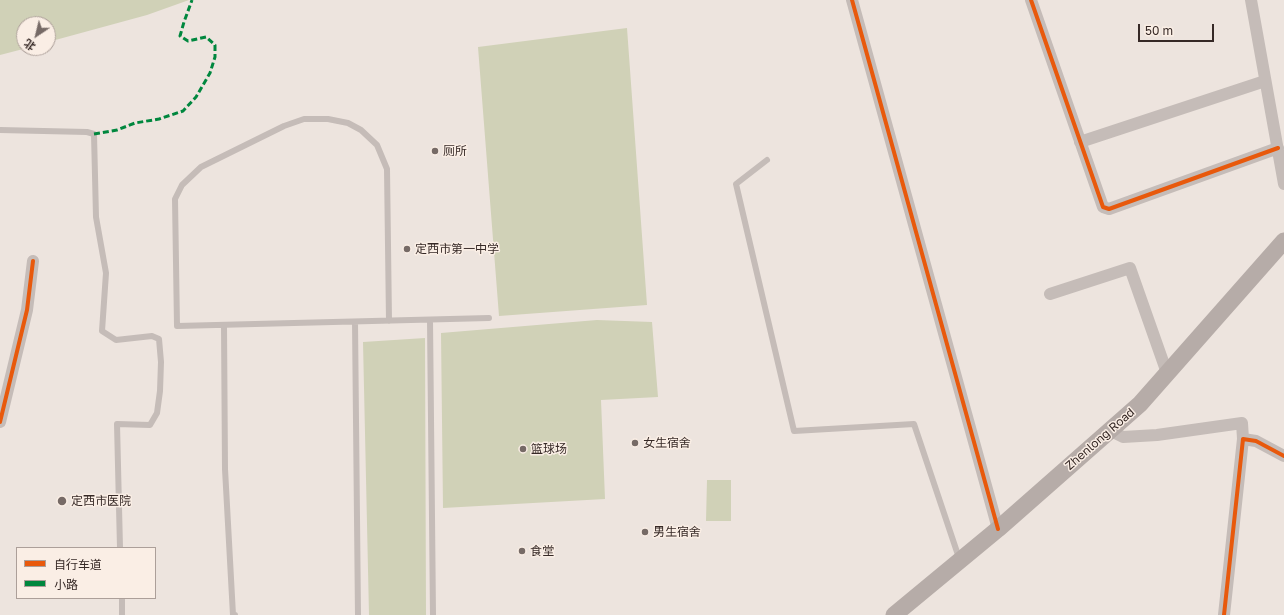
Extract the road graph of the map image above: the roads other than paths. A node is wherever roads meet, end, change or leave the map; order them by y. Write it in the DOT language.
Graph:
graph roads {
  1 [pos="852,0"];
  2 [pos="1031,0"];
  3 [pos="1251,0"];
  4 [pos="1265,81"];
  5 [pos="0,130"];
  6 [pos="1080,142"];
  7 [pos="1278,148"];
  8 [pos="767,160"];
  9 [pos="1284,184"];
  10 [pos="1284,241"];
  11 [pos="33,261"];
  12 [pos="1050,294"];
  13 [pos="489,318"];
  14 [pos="430,320"];
  15 [pos="389,321"];
  16 [pos="355,322"];
  17 [pos="224,325"];
  18 [pos="1167,373"];
  19 [pos="0,422"];
  20 [pos="1109,430"];
  21 [pos="1243,439"];
  22 [pos="1284,456"];
  23 [pos="998,529"];
  24 [pos="120,547"];
  25 [pos="959,560"];
  26 [pos="122,599"];
  27 [pos="122,615"];
  28 [pos="235,615"];
  29 [pos="358,615"];
  30 [pos="433,615"];
  31 [pos="894,615"];
  32 [pos="1224,615"];
  1 -- 23 [label="street"];
  2 -- 6 [label="street"];
  3 -- 4 [label="street"];
  4 -- 6 [label="street"];
  4 -- 7 [label="street"];
  5 -- 24 [label="lane"];
  6 -- 7 [label="street"];
  7 -- 9 [label="street"];
  8 -- 25 [label="lane"];
  10 -- 18 [label="main road, Zhenlong Road"];
  11 -- 19 [label="street"];
  12 -- 18 [label="street"];
  13 -- 14 [label="lane"];
  14 -- 15 [label="lane"];
  14 -- 30 [label="lane"];
  15 -- 16 [label="lane"];
  15 -- 17 [label="lane"];
  16 -- 17 [label="lane"];
  16 -- 29 [label="lane"];
  17 -- 28 [label="lane"];
  18 -- 20 [label="main road, Zhenlong Road"];
  20 -- 21 [label="street"];
  20 -- 23 [label="main road, Zhenlong Road"];
  21 -- 22 [label="street"];
  21 -- 32 [label="street"];
  23 -- 25 [label="main road, Zhenlong Road"];
  25 -- 31 [label="main road, Zhenlong Road"];
  26 -- 27 [label="lane"];
}
